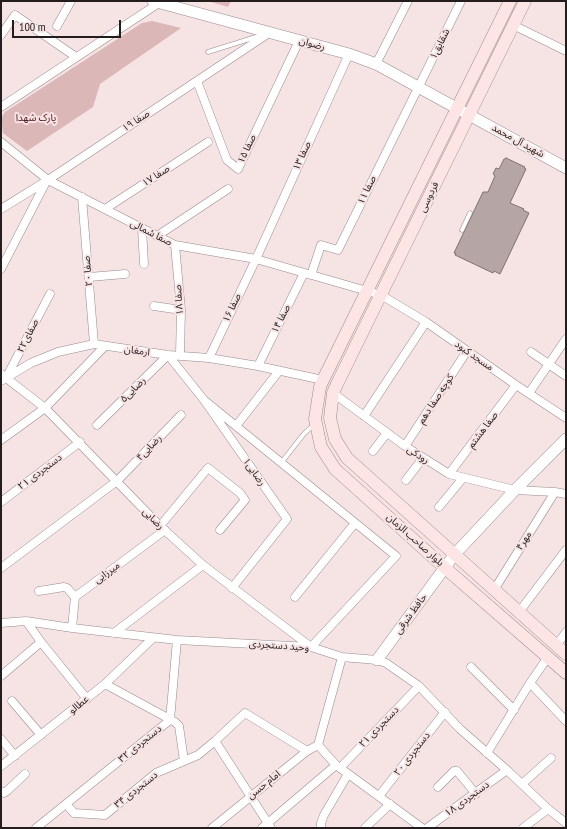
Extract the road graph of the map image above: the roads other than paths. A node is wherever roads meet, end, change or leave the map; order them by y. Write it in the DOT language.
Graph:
graph roads {
  1 [pos="71,1"];
  2 [pos="408,1"];
  3 [pos="462,1"];
  4 [pos="510,1"];
  5 [pos="525,1"];
  6 [pos="156,2"];
  7 [pos="513,25"];
  8 [pos="57,26"];
  9 [pos="269,33"];
  10 [pos="1,35"];
  11 [pos="299,41"];
  12 [pos="566,51"];
  13 [pos="208,52"];
  14 [pos="349,54"];
  15 [pos="76,57"];
  16 [pos="376,64"];
  17 [pos="197,81"];
  18 [pos="418,87"];
  19 [pos="1,107"];
  20 [pos="457,107"];
  21 [pos="469,114"];
  22 [pos="1,142"];
  23 [pos="208,142"];
  24 [pos="566,168"];
  25 [pos="48,180"];
  26 [pos="228,189"];
  27 [pos="82,197"];
  28 [pos="1,209"];
  29 [pos="104,209"];
  30 [pos="470,213"];
  31 [pos="142,228"];
  32 [pos="462,230"];
  33 [pos="157,236"];
  34 [pos="175,245"];
  35 [pos="256,259"];
  36 [pos="144,264"];
  37 [pos="1,269"];
  38 [pos="125,274"];
  39 [pos="308,274"];
  40 [pos="89,277"];
  41 [pos="368,291"];
  42 [pos="50,294"];
  43 [pos="381,294"];
  44 [pos="154,306"];
  45 [pos="180,310"];
  46 [pos="426,322"];
  47 [pos="566,339"];
  48 [pos="94,344"];
  49 [pos="105,346"];
  50 [pos="467,351"];
  51 [pos="531,352"];
  52 [pos="168,355"];
  53 [pos="180,355"];
  54 [pos="209,358"];
  55 [pos="549,364"];
  56 [pos="258,366"];
  57 [pos="280,370"];
  58 [pos="566,376"];
  59 [pos="3,377"];
  60 [pos="323,380"];
  61 [pos="516,385"];
  62 [pos="333,393"];
  63 [pos="529,394"];
  64 [pos="204,400"];
  65 [pos="45,408"];
  66 [pos="180,415"];
  67 [pos="364,416"];
  68 [pos="566,418"];
  69 [pos="97,425"];
  70 [pos="316,425"];
  71 [pos="236,426"];
  72 [pos="387,434"];
  73 [pos="566,439"];
  74 [pos="1,440"];
  75 [pos="80,442"];
  76 [pos="405,446"];
  77 [pos="373,451"];
  78 [pos="423,458"];
  79 [pos="281,463"];
  80 [pos="449,474"];
  81 [pos="463,478"];
  82 [pos="406,480"];
  83 [pos="117,481"];
  84 [pos="515,490"];
  85 [pos="554,492"];
  86 [pos="566,494"];
  87 [pos="1,502"];
  88 [pos="440,507"];
  89 [pos="355,523"];
  90 [pos="162,528"];
  91 [pos="220,530"];
  92 [pos="566,550"];
  93 [pos="454,555"];
  94 [pos="203,565"];
  95 [pos="444,567"];
  96 [pos="1,568"];
  97 [pos="232,588"];
  98 [pos="494,590"];
  99 [pos="39,591"];
  100 [pos="75,597"];
  101 [pos="295,597"];
  102 [pos="519,612"];
  103 [pos="26,621"];
  104 [pos="1,623"];
  105 [pos="72,628"];
  106 [pos="566,632"];
  107 [pos="114,633"];
  108 [pos="153,638"];
  109 [pos="177,640"];
  110 [pos="41,642"];
  111 [pos="556,646"];
  112 [pos="311,647"];
  113 [pos="566,654"];
  114 [pos="342,657"];
  115 [pos="548,657"];
  116 [pos="377,660"];
  117 [pos="471,667"];
  118 [pos="566,673"];
  119 [pos="1,676"];
  120 [pos="530,683"];
  121 [pos="105,684"];
  122 [pos="419,686"];
  123 [pos="87,699"];
  124 [pos="12,700"];
  125 [pos="514,710"];
  126 [pos="445,712"];
  127 [pos="170,720"];
  128 [pos="566,721"];
  129 [pos="41,735"];
  130 [pos="1,740"];
  131 [pos="215,741"];
  132 [pos="318,746"];
  133 [pos="307,751"];
  134 [pos="487,753"];
  135 [pos="15,756"];
  136 [pos="551,758"];
  137 [pos="184,761"];
  138 [pos="1,766"];
  139 [pos="338,767"];
  140 [pos="507,770"];
  141 [pos="25,774"];
  142 [pos="348,774"];
  143 [pos="522,784"];
  144 [pos="438,787"];
  145 [pos="1,791"];
  146 [pos="476,794"];
  147 [pos="251,796"];
  148 [pos="379,796"];
  149 [pos="66,804"];
  150 [pos="390,804"];
  151 [pos="548,809"];
  152 [pos="566,823"];
  153 [pos="267,826"];
  154 [pos="36,828"];
  155 [pos="212,828"];
  156 [pos="321,828"];
  157 [pos="366,828"];
  158 [pos="422,828"];
  159 [pos="427,828"];
  160 [pos="523,828"];
  1 -- 8 [label="street"];
  2 -- 16 [label="street"];
  3 -- 18 [label="street, شقایق۱"];
  4 -- 20 [label="main road, فردوسی"];
  5 -- 7 [label="main road, فردوسی"];
  6 -- 9 [label="street, رضوان"];
  6 -- 15 [label="street, رضوان"];
  7 -- 12 [label="street"];
  7 -- 21 [label="main road, فردوسی"];
  9 -- 11 [label="street, رضوان"];
  9 -- 13 [label="lane"];
  9 -- 17 [label="street, صفا ۱۹"];
  10 -- 15 [label="street"];
  11 -- 14 [label="street, رضوان"];
  11 -- 17 [label="street, صفا ۱۵"];
  14 -- 16 [label="street, رضوان"];
  14 -- 35 [label="street, صفا ۱۳"];
  15 -- 19 [label="street, رضوان"];
  16 -- 18 [label="street, رضوان"];
  17 -- 25 [label="street, صفا ۱۹"];
  18 -- 20 [label="street, رضوان"];
  18 -- 39 [label="street, صفا ۱۱"];
  20 -- 21 [label="street, شهید آل محمد"];
  20 -- 41 [label="main road, فردوسی"];
  21 -- 24 [label="street, شهید آل محمد"];
  21 -- 43 [label="main road, فردوسی"];
  22 -- 25 [label="street, صفا شمالی"];
  23 -- 29 [label="street, صفا ۱۷"];
  25 -- 27 [label="street, صفا شمالی"];
  25 -- 28 [label="street, صفا ۱۹"];
  25 -- 37 [label="street"];
  26 -- 33 [label="street"];
  27 -- 29 [label="street, صفا شمالی"];
  27 -- 40 [label="street, صفا ۲۰"];
  29 -- 31 [label="street, صفا شمالی"];
  30 -- 32 [label="lane"];
  31 -- 33 [label="street, صفا شمالی"];
  31 -- 36 [label="street"];
  33 -- 34 [label="street, صفا شمالی"];
  34 -- 35 [label="street, صفا شمالی"];
  34 -- 45 [label="street, صفا ۱۸"];
  35 -- 39 [label="street, صفا شمالی"];
  35 -- 54 [label="street, صفا ۱۶"];
  38 -- 40 [label="street"];
  39 -- 41 [label="street, صفا شمالی"];
  39 -- 56 [label="street, صفا ۱۴"];
  40 -- 48 [label="street, صفا ۲۰"];
  41 -- 43 [label="street, صفا شمالی"];
  41 -- 60 [label="main road, فردوسی"];
  42 -- 59 [label="street, صفای۲۲"];
  43 -- 46 [label="street, مسجد کبود"];
  43 -- 62 [label="main road, فردوسی"];
  44 -- 45 [label="street"];
  45 -- 53 [label="street, صفا ۱۸"];
  46 -- 50 [label="street, مسجد کبود"];
  46 -- 67 [label="street"];
  47 -- 55 [label="street"];
  48 -- 49 [label="street, ارمغان"];
  48 -- 59 [label="street, ارمغان"];
  49 -- 52 [label="street, ارمغان"];
  49 -- 65 [label="street"];
  50 -- 61 [label="street, مسجد کبود"];
  50 -- 76 [label="street, کوچه صفا دهم"];
  51 -- 55 [label="street"];
  52 -- 53 [label="street, ارمغان"];
  52 -- 64 [label="street, رضایی۱"];
  52 -- 69 [label="street, رضایی۵"];
  53 -- 54 [label="street, ارمغان"];
  54 -- 56 [label="street, ارمغان"];
  55 -- 58 [label="street"];
  55 -- 63 [label="street"];
  56 -- 57 [label="street, ارمغان"];
  57 -- 60 [label="street, ارمغان"];
  57 -- 71 [label="street"];
  59 -- 65 [label="street, رضایی"];
  60 -- 70 [label="main road, بلوار صاحب الزمان"];
  61 -- 63 [label="street, مسجد کبود"];
  61 -- 80 [label="street, صفا هشتم"];
  62 -- 67 [label="street, رودکی"];
  62 -- 93 [label="main road, بلوار صاحب الزمان"];
  63 -- 68 [label="street, مسجد کبود"];
  64 -- 71 [label="street"];
  64 -- 97 [label="street, رضایی۱"];
  65 -- 74 [label="street"];
  65 -- 75 [label="street, رضایی"];
  66 -- 83 [label="street, رضایی۴"];
  67 -- 72 [label="street, رودکی"];
  70 -- 79 [label="lane"];
  70 -- 95 [label="main road, بلوار صاحب الزمان"];
  71 -- 79 [label="street"];
  72 -- 76 [label="street, رودکی"];
  72 -- 77 [label="street"];
  73 -- 84 [label="street"];
  75 -- 83 [label="street, رضایی"];
  75 -- 87 [label="street, دستجردی ۲۱"];
  76 -- 78 [label="street, رودکی"];
  78 -- 80 [label="street, رودکی"];
  78 -- 82 [label="street"];
  79 -- 89 [label="street"];
  80 -- 81 [label="street, رودکی"];
  81 -- 84 [label="street, رودکی"];
  81 -- 88 [label="street"];
  83 -- 90 [label="street, رضایی"];
  83 -- 96 [label="street, رضایی۴"];
  84 -- 85 [label="street, رودکی"];
  84 -- 93 [label="street"];
  85 -- 86 [label="street, رودکی"];
  85 -- 98 [label="street, مهر۴"];
  89 -- 101 [label="street"];
  89 -- 112 [label="street"];
  90 -- 91 [label="street, میرزایی"];
  90 -- 94 [label="street, رضایی"];
  90 -- 100 [label="street, میرزایی"];
  92 -- 102 [label="street"];
  93 -- 95 [label="street, حافظ شرقی"];
  93 -- 98 [label="main road, بلوار صاحب الزمان"];
  94 -- 97 [label="street, رضایی"];
  94 -- 107 [label="street"];
  95 -- 115 [label="main road, بلوار صاحب الزمان"];
  95 -- 116 [label="street, حافظ شرقی"];
  97 -- 112 [label="street, رضایی"];
  98 -- 102 [label="main road, بلوار صاحب الزمان"];
  99 -- 100 [label="street"];
  100 -- 105 [label="street"];
  102 -- 111 [label="main road, بلوار صاحب الزمان"];
  103 -- 104 [label="street, وحید دستجردی"];
  103 -- 105 [label="street, وحید دستجردی"];
  103 -- 110 [label="street"];
  105 -- 107 [label="street, وحید دستجردی"];
  106 -- 111 [label="street"];
  107 -- 108 [label="street, وحید دستجردی"];
  108 -- 109 [label="street, وحید دستجردی"];
  108 -- 121 [label="street, عطالو"];
  109 -- 112 [label="street, وحید دستجردی"];
  109 -- 127 [label="street, دستجردی ۳۲"];
  110 -- 119 [label="street"];
  110 -- 123 [label="street"];
  111 -- 113 [label="main road, بلوار صاحب الزمان"];
  112 -- 114 [label="street, وحید دستجردی"];
  114 -- 116 [label="street, وحید دستجردی"];
  114 -- 132 [label="street"];
  115 -- 118 [label="main road, بلوار صاحب الزمان"];
  115 -- 120 [label="street"];
  116 -- 122 [label="street, وحید دستجردی"];
  117 -- 125 [label="street"];
  120 -- 125 [label="street"];
  120 -- 128 [label="street"];
  121 -- 123 [label="street, عطالو"];
  121 -- 127 [label="street"];
  122 -- 126 [label="street, وحید دستجردی"];
  122 -- 139 [label="street, دستجردی ۲۱"];
  123 -- 129 [label="street, عطالو"];
  124 -- 129 [label="street"];
  125 -- 134 [label="street"];
  126 -- 134 [label="street, وحید دستجردی"];
  126 -- 148 [label="street, دستجردی ۲۰"];
  127 -- 137 [label="street"];
  127 -- 149 [label="street, دستجردی ۳۲"];
  129 -- 135 [label="street, عطالو"];
  130 -- 135 [label="street"];
  131 -- 133 [label="street, دستجردی ۳۴"];
  131 -- 137 [label="street, دستجردی ۳۴"];
  131 -- 147 [label="street"];
  132 -- 133 [label="street, امام حسن"];
  132 -- 139 [label="street"];
  133 -- 147 [label="street, امام حسن"];
  134 -- 140 [label="street, وحید دستجردی"];
  135 -- 138 [label="street, عطالو"];
  136 -- 143 [label="street"];
  137 -- 149 [label="street, دستجردی ۳۴"];
  139 -- 142 [label="street"];
  139 -- 153 [label="street"];
  140 -- 143 [label="street, وحید دستجردی"];
  140 -- 146 [label="street, دستجردی ۱۸"];
  141 -- 145 [label="street"];
  142 -- 148 [label="street"];
  142 -- 156 [label="street"];
  143 -- 151 [label="street, وحید دستجردی"];
  144 -- 146 [label="street"];
  146 -- 159 [label="street, دستجردی ۱۸"];
  147 -- 153 [label="street"];
  147 -- 155 [label="street, امام حسن"];
  148 -- 150 [label="street"];
  149 -- 154 [label="street, دستجردی ۳۲"];
  150 -- 157 [label="street"];
  150 -- 158 [label="street"];
  151 -- 152 [label="street, وحید دستجردی"];
  151 -- 160 [label="street"];
}
